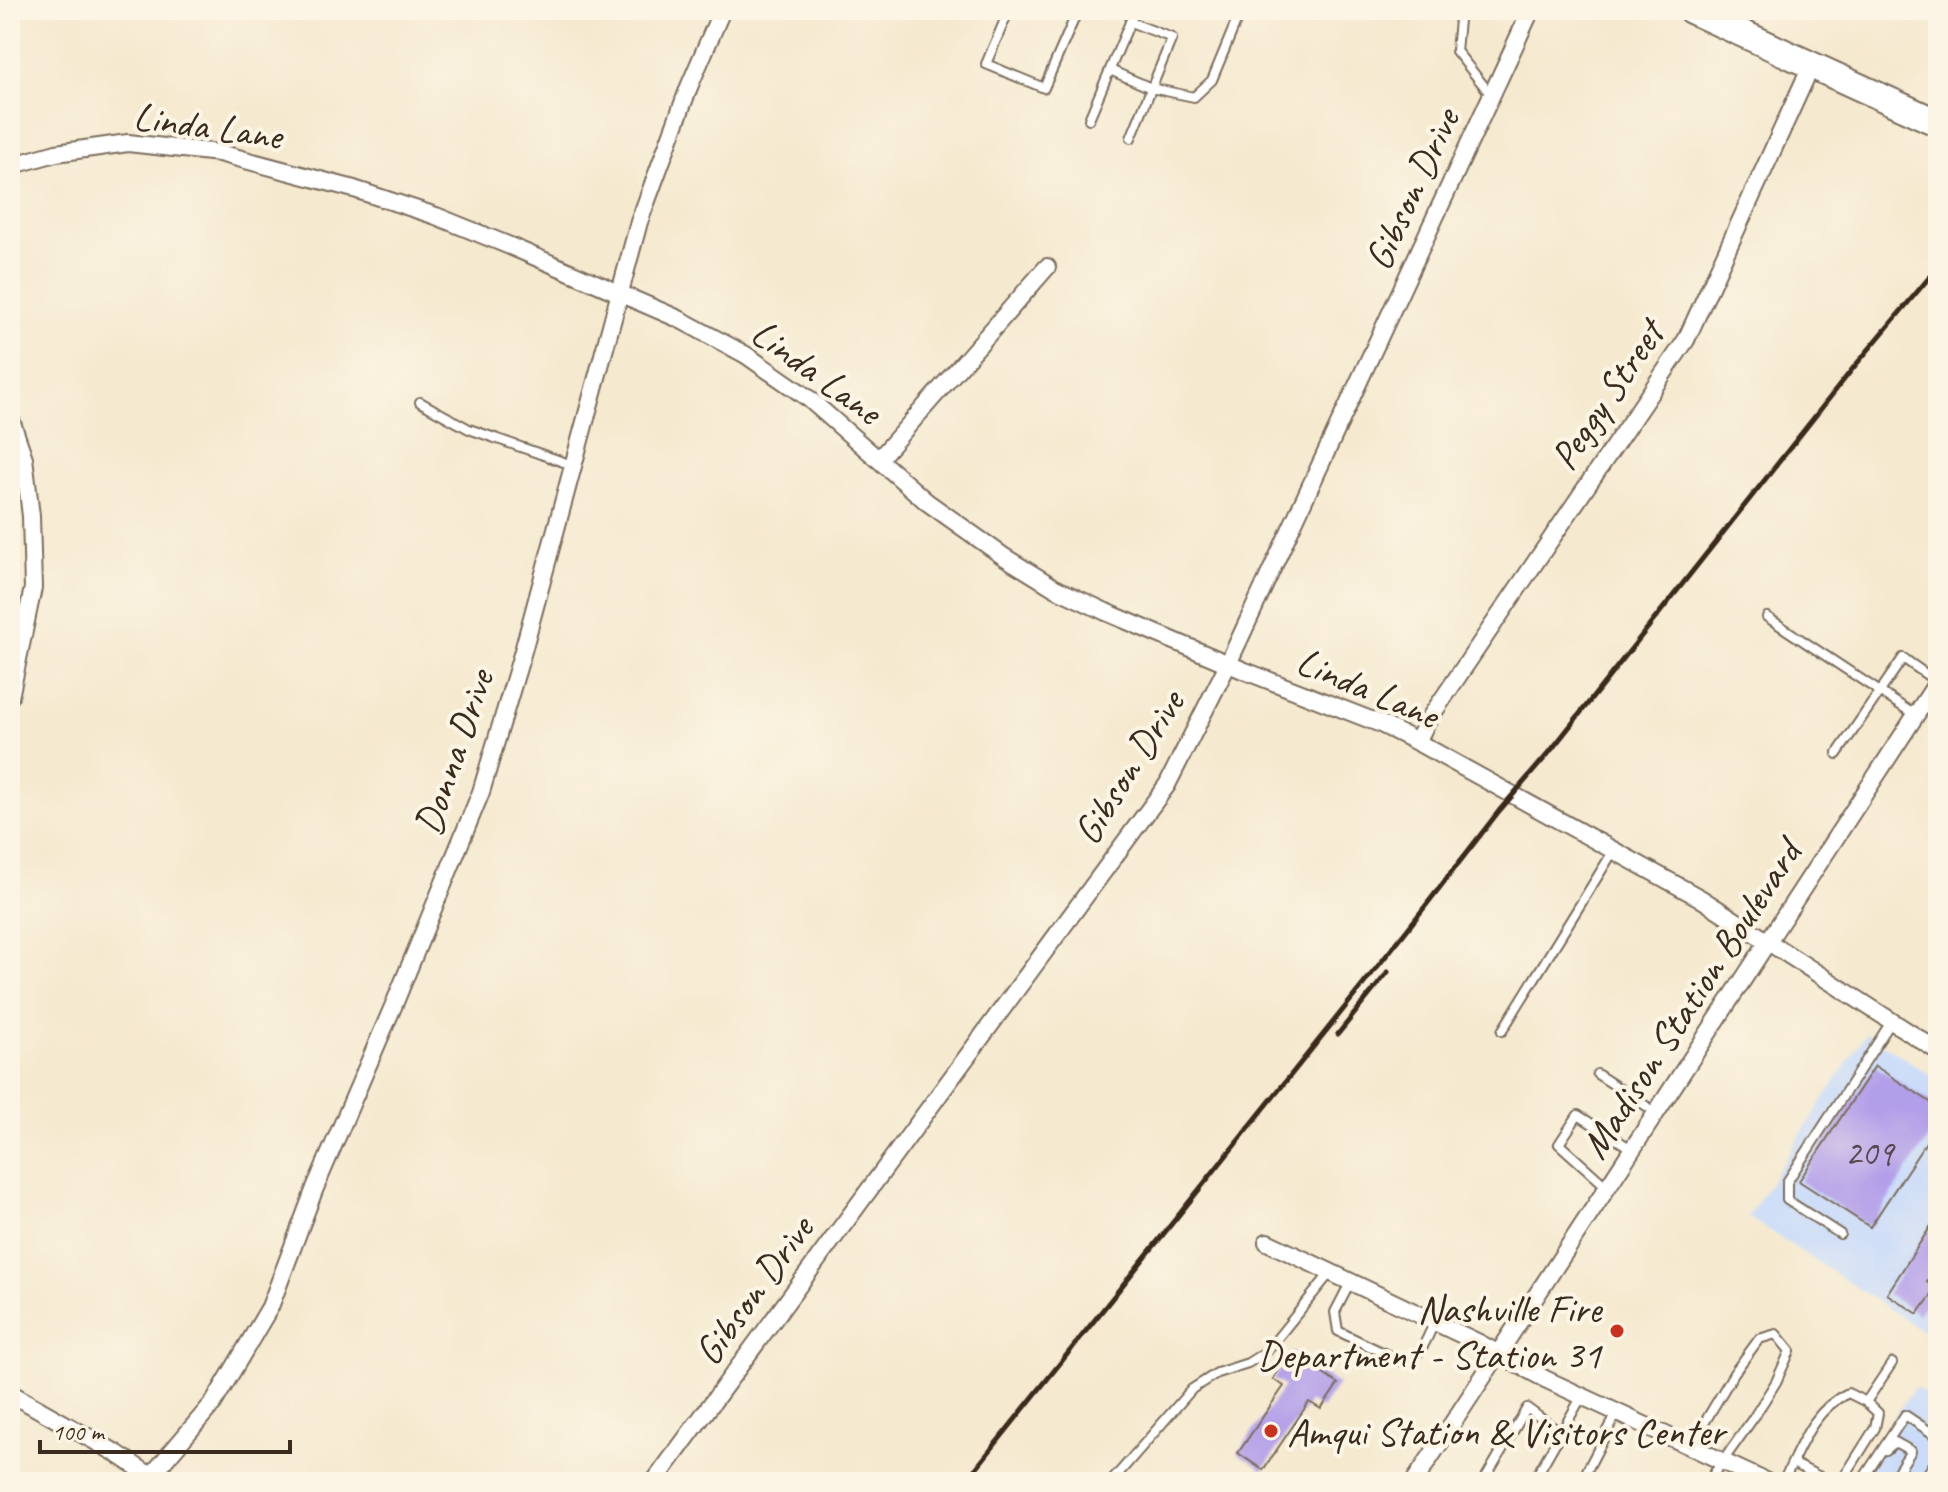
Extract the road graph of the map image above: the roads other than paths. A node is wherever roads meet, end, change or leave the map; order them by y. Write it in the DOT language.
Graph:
graph roads {
  1 [pos="722,10"];
  2 [pos="1009,10"];
  3 [pos="1078,10"];
  4 [pos="1135,10"];
  5 [pos="1241,10"];
  6 [pos="1460,10"];
  7 [pos="1531,10"];
  8 [pos="1691,10"];
  9 [pos="1130,22"];
  10 [pos="1812,64"];
  11 [pos="1110,70"];
  12 [pos="1151,88"];
  13 [pos="1492,96"];
  14 [pos="1089,119"];
  15 [pos="1938,123"];
  16 [pos="1131,138"];
  17 [pos="10,166"];
  18 [pos="1047,267"];
  19 [pos="619,292"];
  20 [pos="420,402"];
  21 [pos="10,417"];
  22 [pos="879,459"];
  23 [pos="572,465"];
  24 [pos="1767,617"];
  25 [pos="1228,664"];
  26 [pos="1937,682"];
  27 [pos="1880,692"];
  28 [pos="10,697"];
  29 [pos="1915,715"];
  30 [pos="1417,742"];
  31 [pos="1837,754"];
  32 [pos="1615,849"];
  33 [pos="1767,939"];
  34 [pos="1892,1021"];
  35 [pos="1502,1031"];
  36 [pos="1938,1051"];
  37 [pos="1597,1074"];
  38 [pos="1658,1113"];
  39 [pos="1633,1151"];
  40 [pos="1609,1189"];
  41 [pos="1840,1234"];
  42 [pos="1267,1242"];
  43 [pos="1330,1273"];
  44 [pos="1350,1283"];
  45 [pos="1434,1323"];
  46 [pos="1498,1354"];
  47 [pos="1892,1363"];
  48 [pos="10,1393"];
  49 [pos="1582,1396"];
  50 [pos="1866,1402"];
  51 [pos="1618,1413"];
  52 [pos="1936,1432"];
  53 [pos="1561,1433"];
  54 [pos="1690,1447"];
  55 [pos="1938,1458"];
  56 [pos="1723,1462"];
  57 [pos="1793,1463"];
  58 [pos="156,1478"];
  59 [pos="654,1482"];
  60 [pos="1111,1482"];
  61 [pos="1414,1482"];
  62 [pos="1483,1482"];
  63 [pos="1533,1482"];
  64 [pos="1581,1482"];
  65 [pos="1708,1482"];
  66 [pos="1767,1482"];
  67 [pos="1783,1482"];
  68 [pos="1830,1482"];
  69 [pos="1841,1482"];
  70 [pos="1863,1482"];
  71 [pos="1891,1482"];
  72 [pos="1922,1482"];
  1 -- 19 [label="street, Donna Drive"];
  2 -- 3 [label="lane"];
  4 -- 9 [label="lane"];
  5 -- 12 [label="lane"];
  6 -- 13 [label="lane"];
  7 -- 13 [label="street, Gibson Drive"];
  8 -- 10 [label="main road"];
  9 -- 11 [label="lane"];
  9 -- 12 [label="lane"];
  10 -- 15 [label="main road"];
  10 -- 30 [label="street, Peggy Street"];
  11 -- 12 [label="lane"];
  11 -- 14 [label="lane"];
  12 -- 16 [label="lane"];
  13 -- 25 [label="street, Gibson Drive"];
  17 -- 19 [label="street, Linda Lane"];
  18 -- 22 [label="street"];
  19 -- 22 [label="street, Linda Lane"];
  19 -- 23 [label="street, Donna Drive"];
  20 -- 23 [label="lane"];
  21 -- 28 [label="street"];
  22 -- 25 [label="street, Linda Lane"];
  23 -- 58 [label="street, Donna Drive"];
  24 -- 27 [label="lane"];
  25 -- 30 [label="street, Linda Lane"];
  25 -- 59 [label="street, Gibson Drive"];
  26 -- 27 [label="lane"];
  26 -- 29 [label="street, Madison Station Boulevard"];
  27 -- 29 [label="lane"];
  27 -- 31 [label="lane"];
  29 -- 33 [label="street, Madison Station Boulevard"];
  30 -- 32 [label="street, Linda Lane"];
  32 -- 33 [label="street, Linda Lane"];
  32 -- 35 [label="lane"];
  33 -- 34 [label="street, Linda Lane"];
  33 -- 38 [label="street, Madison Station Boulevard"];
  34 -- 36 [label="street, Linda Lane"];
  34 -- 41 [label="lane"];
  37 -- 38 [label="lane"];
  38 -- 39 [label="street, Madison Station Boulevard"];
  39 -- 40 [label="street, Madison Station Boulevard"];
  39 -- 40 [label="lane"];
  40 -- 46 [label="street, Madison Station Boulevard"];
  42 -- 43 [label="street"];
  43 -- 44 [label="street"];
  43 -- 60 [label="lane"];
  44 -- 45 [label="street"];
  44 -- 45 [label="lane"];
  45 -- 46 [label="street"];
  46 -- 49 [label="street"];
  46 -- 61 [label="street, Madison Station Boulevard"];
  47 -- 50 [label="lane"];
  48 -- 58 [label="street"];
  49 -- 51 [label="street"];
  49 -- 53 [label="lane"];
  50 -- 57 [label="lane"];
  50 -- 69 [label="lane"];
  51 -- 54 [label="street"];
  51 -- 64 [label="lane"];
  52 -- 70 [label="lane"];
  53 -- 62 [label="lane"];
  53 -- 63 [label="lane"];
  54 -- 56 [label="street"];
  54 -- 56 [label="lane"];
  55 -- 72 [label="lane"];
  56 -- 65 [label="lane"];
  56 -- 66 [label="street"];
  57 -- 67 [label="lane"];
  57 -- 68 [label="lane"];
  70 -- 71 [label="lane"];
}
